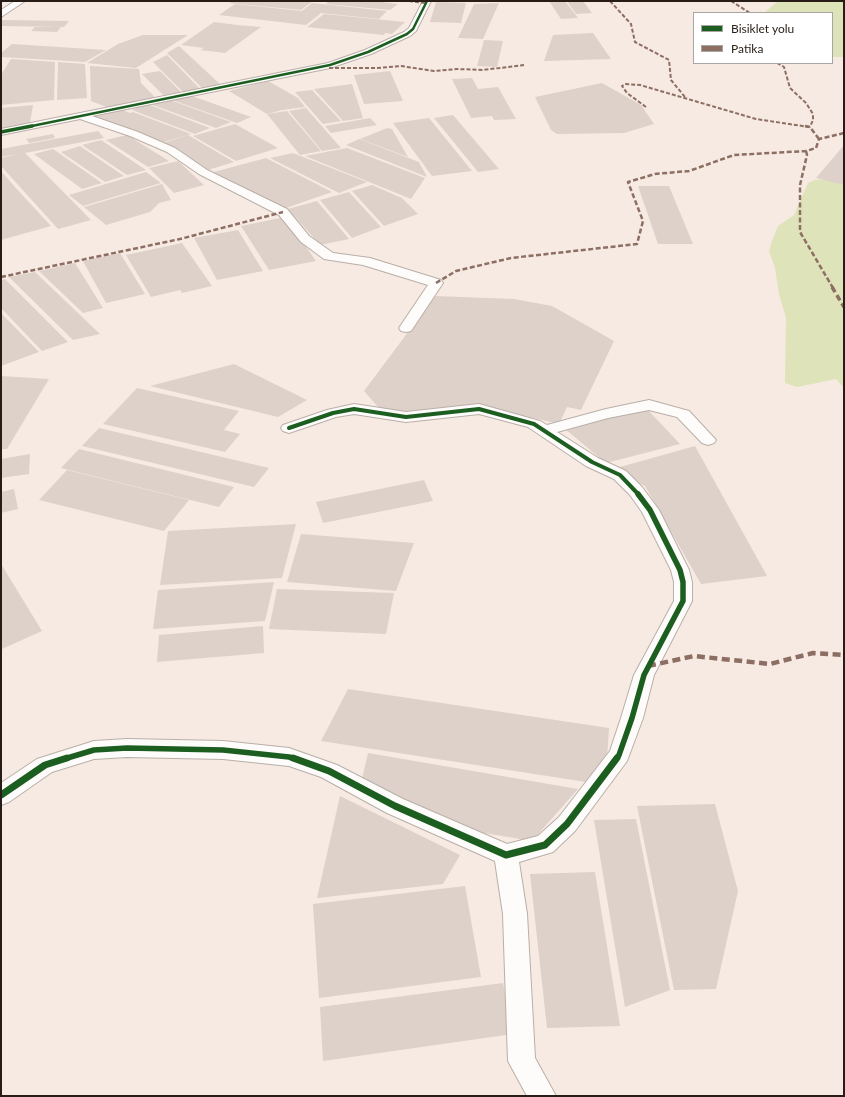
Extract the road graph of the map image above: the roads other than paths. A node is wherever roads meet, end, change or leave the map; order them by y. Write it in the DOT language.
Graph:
graph roads {
  1 [pos="21,1"];
  2 [pos="427,1"];
  3 [pos="1,14"];
  4 [pos="80,116"];
  5 [pos="1,132"];
  6 [pos="406,328"];
  7 [pos="289,428"];
  8 [pos="544,431"];
  9 [pos="708,440"];
  10 [pos="1,795"];
  11 [pos="506,855"];
  12 [pos="542,1096"];
  1 -- 3 [label="street"];
  2 -- 4 [label="street"];
  4 -- 5 [label="street"];
  4 -- 6 [label="street"];
  7 -- 8 [label="street"];
  8 -- 9 [label="street"];
  8 -- 11 [label="street"];
  10 -- 11 [label="street"];
  11 -- 12 [label="street"];
}
